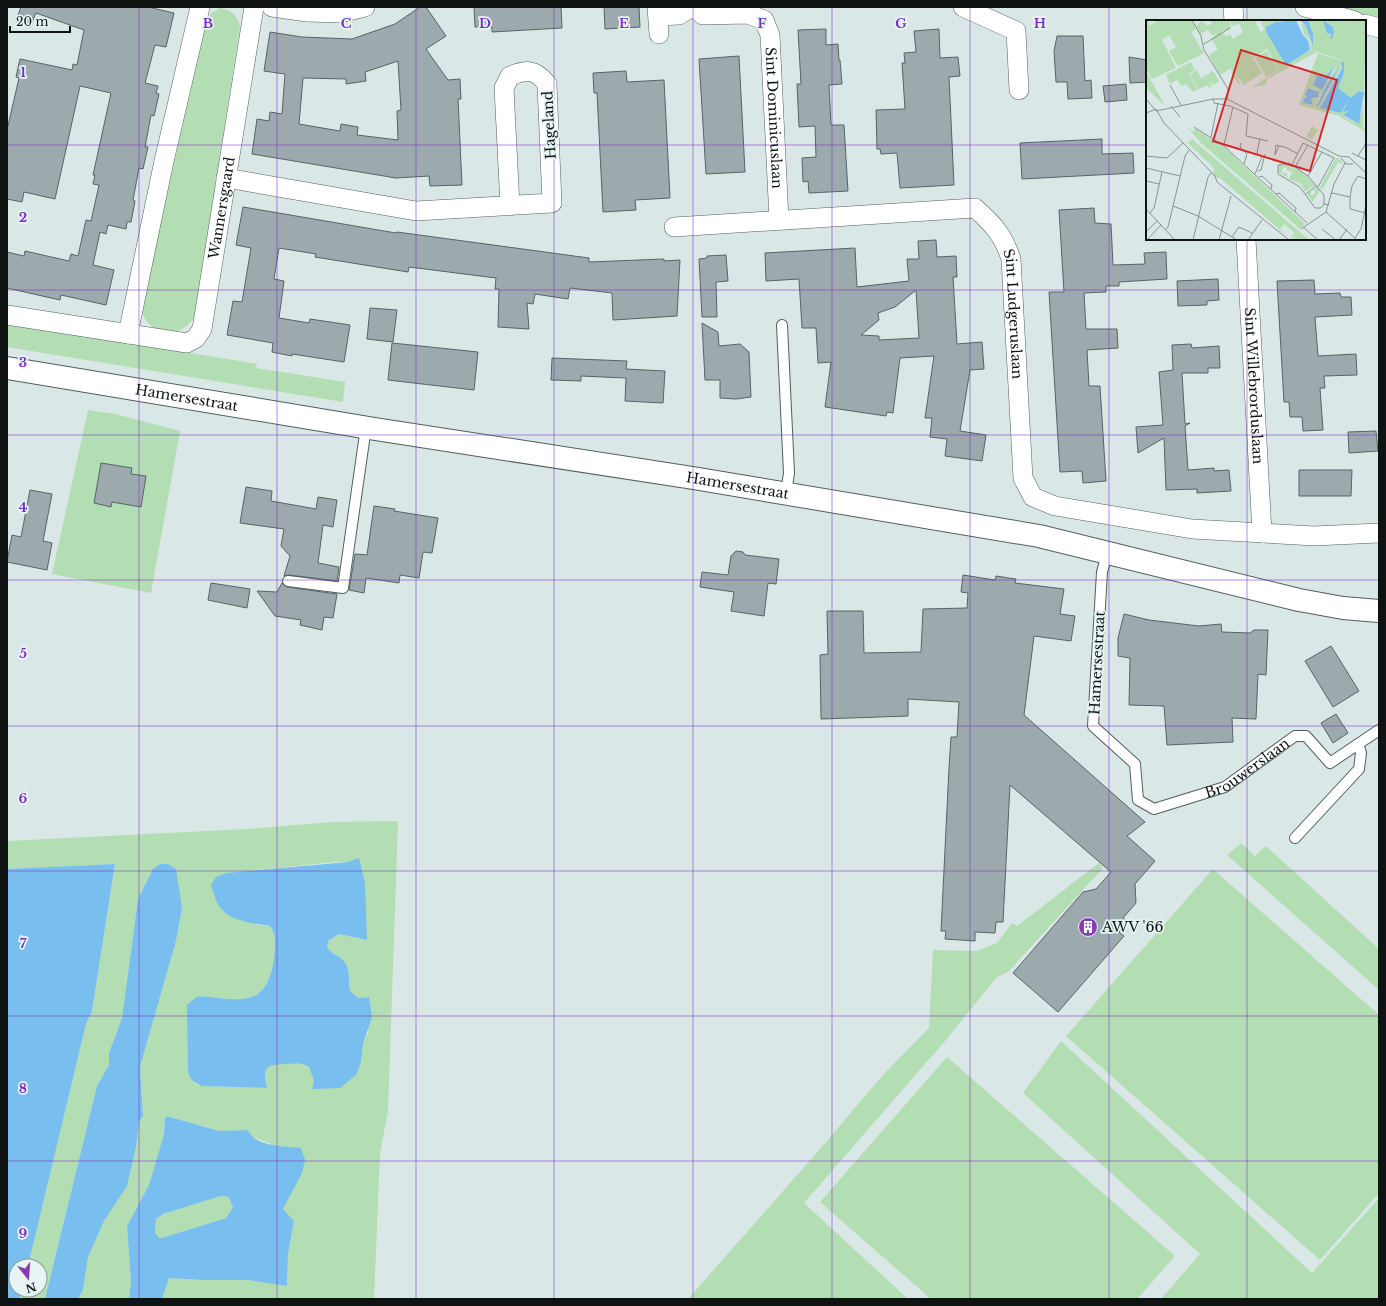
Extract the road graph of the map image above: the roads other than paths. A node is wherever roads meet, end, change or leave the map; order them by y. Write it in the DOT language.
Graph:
graph roads {
  1 [pos="200,7"];
  2 [pos="254,7"];
  3 [pos="272,7"];
  4 [pos="365,7"];
  5 [pos="692,7"];
  6 [pos="963,7"];
  7 [pos="1234,7"];
  8 [pos="1305,7"];
  9 [pos="658,19"];
  10 [pos="1234,20"];
  11 [pos="1351,20"];
  12 [pos="1366,24"];
  13 [pos="1379,28"];
  14 [pos="1019,90"];
  15 [pos="226,178"];
  16 [pos="510,206"];
  17 [pos="779,220"];
  18 [pos="674,227"];
  19 [pos="1246,240"];
  20 [pos="7,315"];
  21 [pos="782,325"];
  22 [pos="128,334"];
  23 [pos="7,368"];
  24 [pos="366,427"];
  25 [pos="786,493"];
  26 [pos="1379,533"];
  27 [pos="1262,534"];
  28 [pos="1108,551"];
  29 [pos="288,581"];
  30 [pos="1379,613"];
  31 [pos="1379,730"];
  32 [pos="1358,744"];
  33 [pos="1187,800"];
  34 [pos="1295,838"];
  1 -- 22 [label="street"];
  2 -- 15 [label="street, Wannersgaard"];
  3 -- 4 [label="street"];
  5 -- 9 [label="street, Sint Dominicuslaan"];
  5 -- 17 [label="street, Sint Dominicuslaan"];
  6 -- 14 [label="street"];
  7 -- 10 [label="street"];
  8 -- 11 [label="street"];
  12 -- 13 [label="street"];
  15 -- 16 [label="street, Hageland"];
  15 -- 22 [label="street, Wannersgaard"];
  16 -- 16 [label="street, Hageland"];
  17 -- 18 [label="street, Sint Ludgeruslaan"];
  17 -- 27 [label="street, Sint Ludgeruslaan"];
  19 -- 27 [label="street, Sint Willebrorduslaan"];
  20 -- 22 [label="street, Wannersgaard"];
  21 -- 25 [label="lane"];
  23 -- 24 [label="main road, Hamersestraat"];
  24 -- 25 [label="main road, Hamersestraat"];
  24 -- 29 [label="lane"];
  25 -- 28 [label="main road, Hamersestraat"];
  26 -- 27 [label="street"];
  28 -- 30 [label="main road, Hamersestraat"];
  28 -- 33 [label="lane, Hamersestraat"];
  31 -- 32 [label="lane, Brouwerslaan"];
  32 -- 33 [label="lane, Brouwerslaan"];
  32 -- 34 [label="lane"];
}
